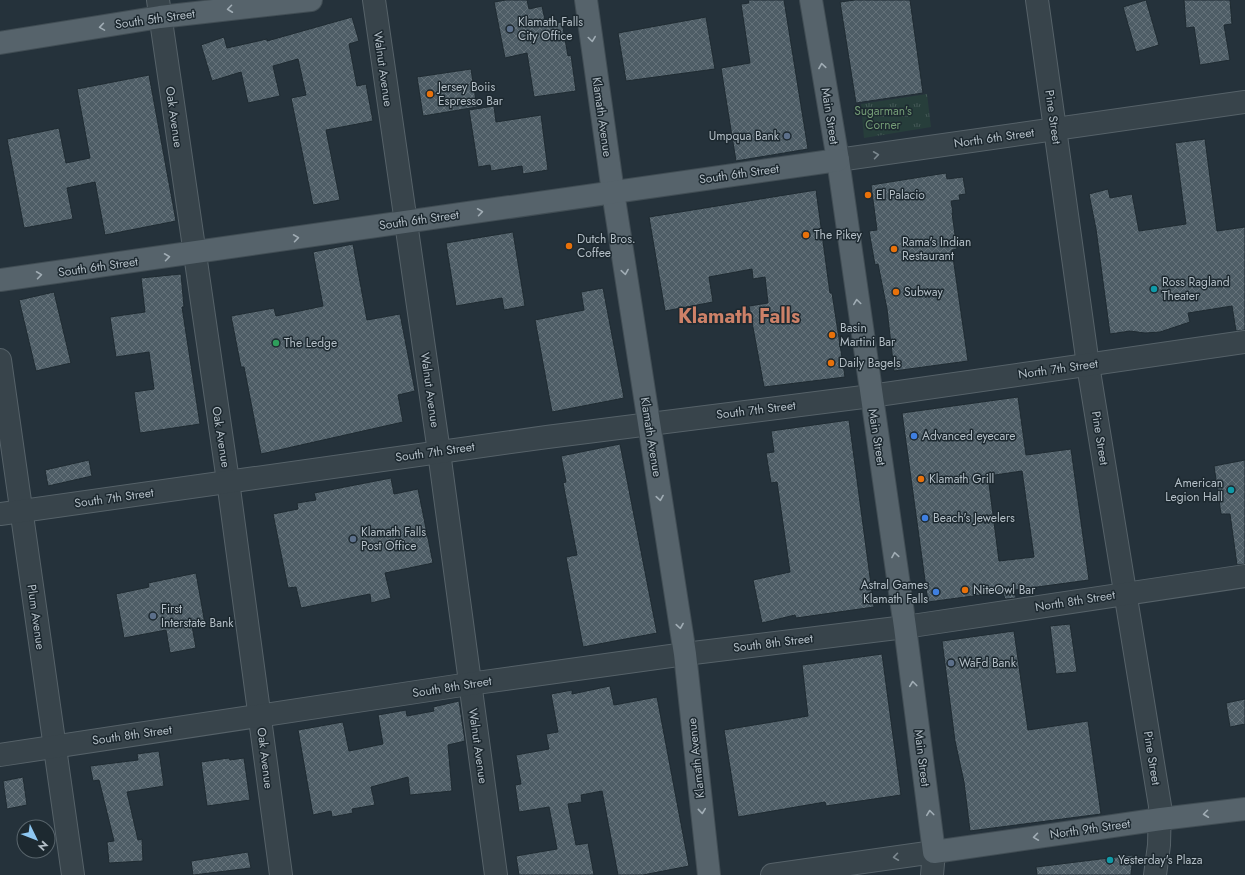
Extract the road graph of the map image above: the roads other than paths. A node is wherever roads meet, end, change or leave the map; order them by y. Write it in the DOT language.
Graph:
graph roads {
  1 [pos="311,0"];
  2 [pos="374,0"];
  3 [pos="586,0"];
  4 [pos="812,0"];
  5 [pos="1037,0"];
  6 [pos="159,9"];
  7 [pos="0,43"];
  8 [pos="1245,102"];
  9 [pos="1054,129"];
  10 [pos="838,160"];
  11 [pos="613,192"];
  12 [pos="405,222"];
  13 [pos="193,253"];
  14 [pos="0,280"];
  15 [pos="1245,342"];
  16 [pos="0,360"];
  17 [pos="1088,365"];
  18 [pos="871,396"];
  19 [pos="649,423"];
  20 [pos="439,452"];
  21 [pos="228,481"];
  22 [pos="10,512"];
  23 [pos="1245,576"];
  24 [pos="1126,593"];
  25 [pos="906,627"];
  26 [pos="685,654"];
  27 [pos="469,684"];
  28 [pos="260,717"];
  29 [pos="55,746"];
  30 [pos="0,755"];
  31 [pos="1245,809"];
  32 [pos="1161,819"];
  33 [pos="934,852"];
  34 [pos="73,875"];
  35 [pos="281,875"];
  36 [pos="496,875"];
  37 [pos="709,875"];
  38 [pos="772,875"];
  39 [pos="932,875"];
  40 [pos="1155,875"];
  1 -- 6 [label="main road, South 5th Street, one-way"];
  2 -- 12 [label="street, Walnut Avenue"];
  3 -- 11 [label="main road, Klamath Avenue, one-way"];
  10 -- 4 [label="main road, Main Street, one-way"];
  5 -- 9 [label="street, Pine Street"];
  6 -- 7 [label="main road, South 5th Street, one-way"];
  6 -- 13 [label="street, Oak Avenue"];
  8 -- 9 [label="street, North 6th Street"];
  10 -- 9 [label="street, North 6th Street, one-way"];
  9 -- 17 [label="street, Pine Street"];
  10 -- 11 [label="main road, South 6th Street"];
  18 -- 10 [label="main road, Main Street, one-way"];
  12 -- 11 [label="main road, South 6th Street, one-way"];
  11 -- 19 [label="main road, Klamath Avenue, one-way"];
  13 -- 12 [label="main road, South 6th Street, one-way"];
  12 -- 20 [label="street, Walnut Avenue"];
  14 -- 13 [label="main road, South 6th Street, one-way"];
  13 -- 21 [label="street, Oak Avenue"];
  15 -- 17 [label="street, North 7th Street"];
  16 -- 22 [label="street, Plum Avenue"];
  17 -- 18 [label="street, North 7th Street"];
  17 -- 24 [label="street, Pine Street"];
  18 -- 19 [label="street, South 7th Street"];
  25 -- 18 [label="main road, Main Street, one-way"];
  19 -- 20 [label="street, South 7th Street"];
  19 -- 26 [label="main road, Klamath Avenue, one-way"];
  20 -- 21 [label="street, South 7th Street"];
  20 -- 27 [label="street, Walnut Avenue"];
  21 -- 22 [label="street, South 7th Street"];
  21 -- 28 [label="street, Oak Avenue"];
  22 -- 29 [label="street, Plum Avenue"];
  23 -- 24 [label="street, North 8th Street"];
  24 -- 25 [label="street, North 8th Street"];
  24 -- 32 [label="street, Pine Street"];
  25 -- 26 [label="street, South 8th Street"];
  33 -- 25 [label="main road, Main Street, one-way"];
  26 -- 27 [label="street, South 8th Street"];
  26 -- 37 [label="main road, Klamath Avenue, one-way"];
  27 -- 28 [label="street, South 8th Street"];
  27 -- 36 [label="street, Walnut Avenue"];
  28 -- 29 [label="street, South 8th Street"];
  28 -- 35 [label="street, Oak Avenue"];
  29 -- 30 [label="street, South 8th Street"];
  29 -- 34 [label="street, Plum Avenue"];
  31 -- 32 [label="main road, North 9th Street, one-way"];
  32 -- 33 [label="main road, North 9th Street, one-way"];
  32 -- 40 [label="street, Pine Street"];
  33 -- 38 [label="street, one-way"];
  33 -- 39 [label="street, Main Street"];
}
